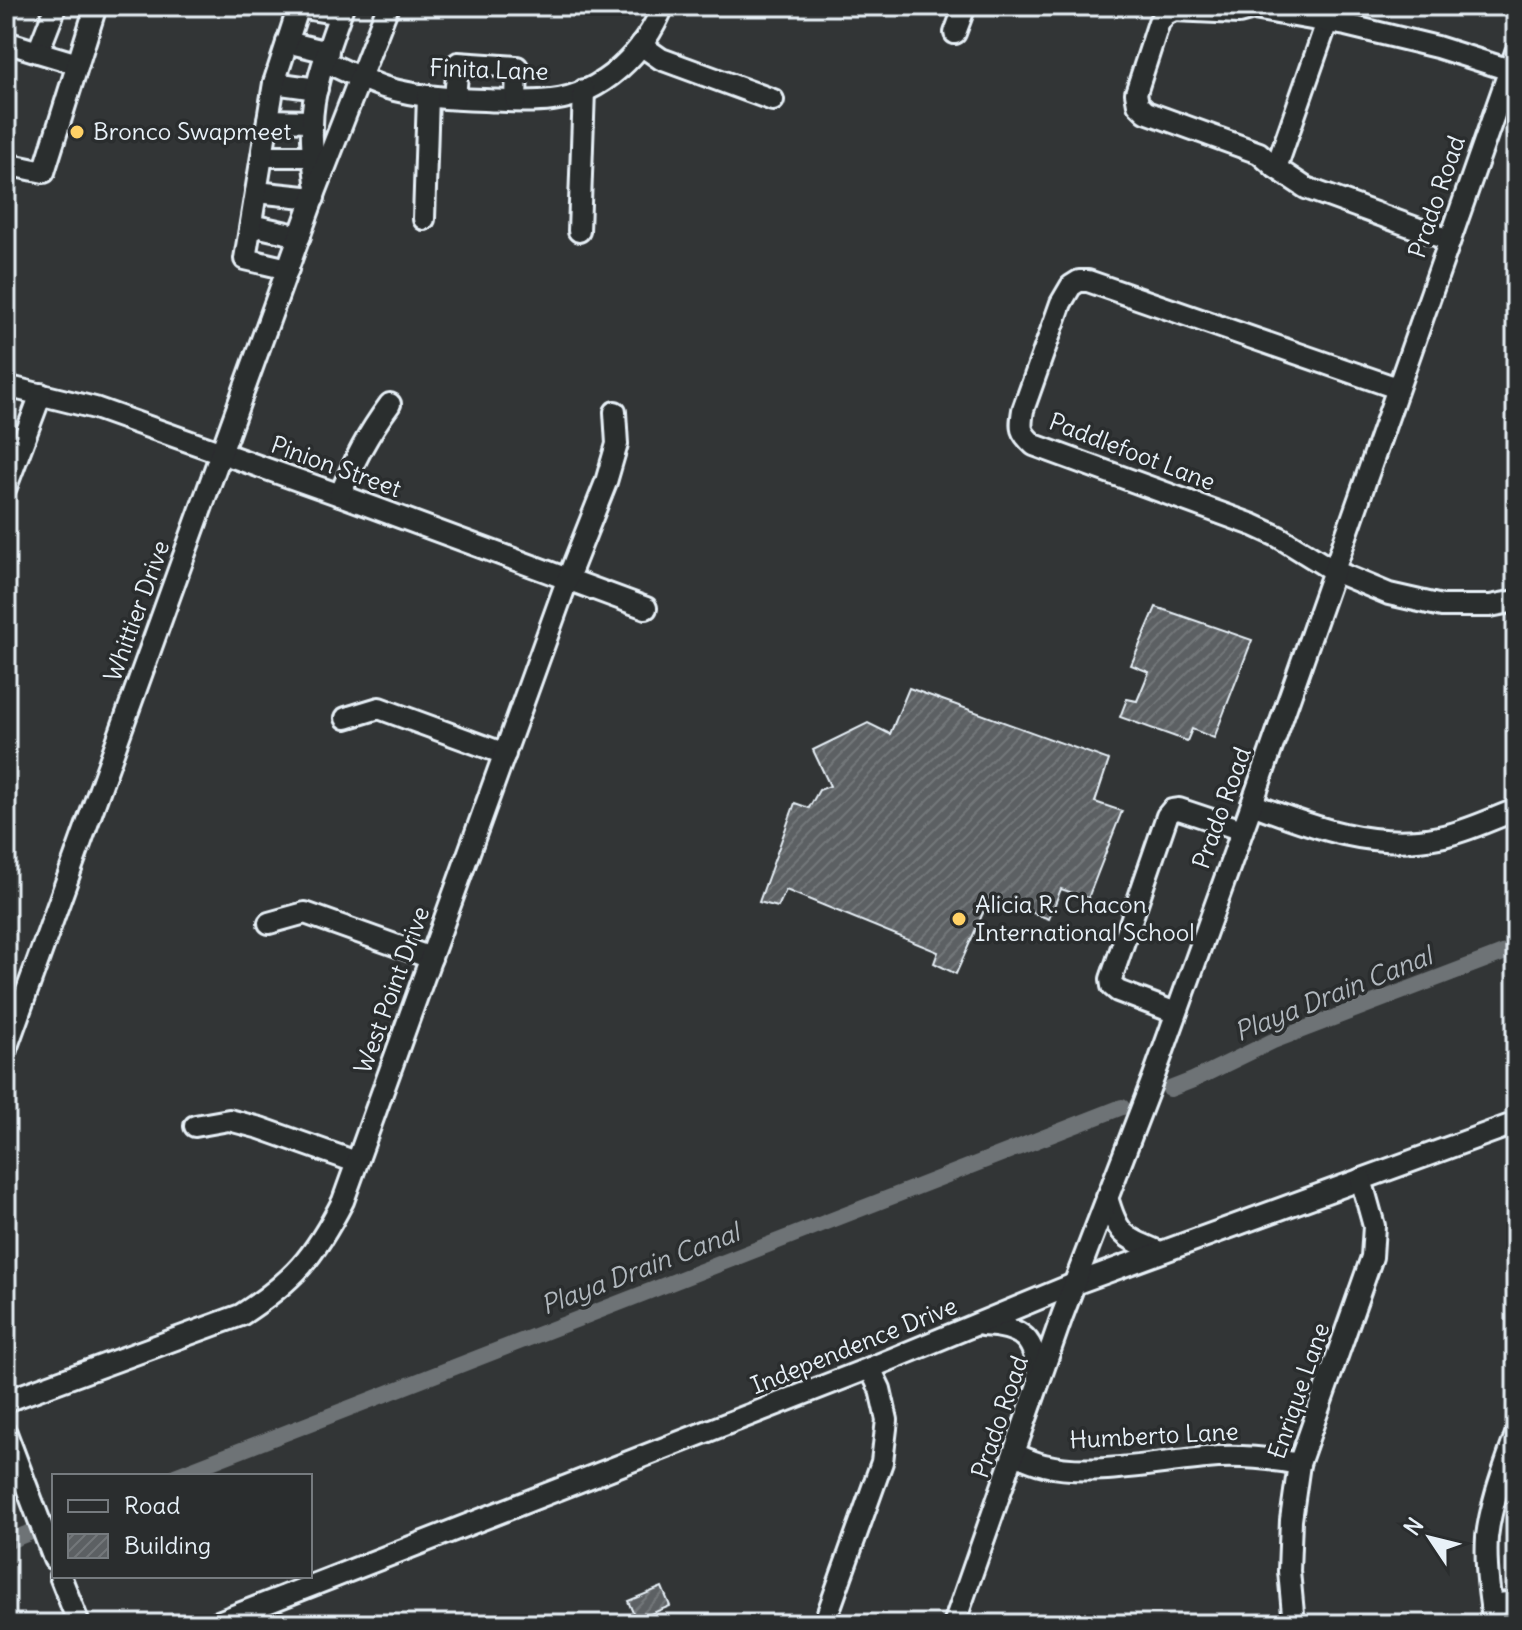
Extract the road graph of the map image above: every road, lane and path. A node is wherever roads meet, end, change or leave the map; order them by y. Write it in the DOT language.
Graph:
graph roads {
  1 [pos="56,6"];
  2 [pos="96,6"];
  3 [pos="298,6"];
  4 [pos="388,6"];
  5 [pos="663,6"];
  6 [pos="965,6"];
  7 [pos="342,10"];
  8 [pos="1327,22"];
  9 [pos="955,33"];
  10 [pos="6,42"];
  11 [pos="287,42"];
  12 [pos="641,45"];
  13 [pos="38,52"];
  14 [pos="326,57"];
  15 [pos="1513,61"];
  16 [pos="78,64"];
  17 [pos="360,76"];
  18 [pos="274,83"];
  19 [pos="317,89"];
  20 [pos="584,90"];
  21 [pos="428,96"];
  22 [pos="455,98"];
  23 [pos="773,100"];
  24 [pos="516,101"];
  25 [pos="268,120"];
  26 [pos="312,121"];
  27 [pos="262,156"];
  28 [pos="314,156"];
  29 [pos="6,164"];
  30 [pos="1276,168"];
  31 [pos="256,192"];
  32 [pos="315,194"];
  33 [pos="424,219"];
  34 [pos="251,225"];
  35 [pos="579,231"];
  36 [pos="300,236"];
  37 [pos="1449,240"];
  38 [pos="288,269"];
  39 [pos="6,386"];
  40 [pos="1397,388"];
  41 [pos="41,394"];
  42 [pos="390,404"];
  43 [pos="615,412"];
  44 [pos="222,454"];
  45 [pos="6,487"];
  46 [pos="340,495"];
  47 [pos="1334,571"];
  48 [pos="568,578"];
  49 [pos="1516,601"];
  50 [pos="646,608"];
  51 [pos="346,718"];
  52 [pos="505,754"];
  53 [pos="1252,804"];
  54 [pos="1516,810"];
  55 [pos="1242,830"];
  56 [pos="269,923"];
  57 [pos="431,958"];
  58 [pos="1176,1013"];
  59 [pos="6,1049"];
  60 [pos="1516,1123"];
  61 [pos="195,1126"];
  62 [pos="356,1162"];
  63 [pos="1361,1179"];
  64 [pos="1107,1197"];
  65 [pos="1160,1252"];
  66 [pos="1074,1284"];
  67 [pos="978,1325"];
  68 [pos="870,1368"];
  69 [pos="1038,1386"];
  70 [pos="6,1401"];
  71 [pos="6,1433"];
  72 [pos="1516,1434"];
  73 [pos="1015,1454"];
  74 [pos="1299,1464"];
  75 [pos="52,1554"];
  76 [pos="61,1578"];
  77 [pos="1516,1602"];
  78 [pos="1492,1614"];
  79 [pos="79,1624"];
  80 [pos="213,1624"];
  81 [pos="824,1624"];
  82 [pos="954,1624"];
  83 [pos="1294,1624"];
  1 -- 13 [label="street"];
  2 -- 16 [label="street"];
  3 -- 7 [label="street"];
  3 -- 11 [label="street"];
  4 -- 17 [label="street, Whittier Drive"];
  5 -- 12 [label="street, Finita Lane"];
  6 -- 9 [label="street"];
  7 -- 14 [label="street, Whittier Drive"];
  8 -- 15 [label="street"];
  8 -- 30 [label="street"];
  8 -- 30 [label="street"];
  10 -- 13 [label="street"];
  11 -- 14 [label="street, Finita Lane"];
  11 -- 18 [label="street"];
  12 -- 20 [label="street, Finita Lane"];
  12 -- 23 [label="street"];
  13 -- 16 [label="street"];
  14 -- 17 [label="street, Finita Lane"];
  14 -- 19 [label="street, Whittier Drive"];
  15 -- 37 [label="street, Prado Road"];
  16 -- 29 [label="street"];
  17 -- 21 [label="street, Finita Lane"];
  17 -- 32 [label="street, Whittier Drive"];
  18 -- 19 [label="street"];
  18 -- 25 [label="street"];
  19 -- 26 [label="street, Whittier Drive"];
  20 -- 24 [label="street, Finita Lane"];
  20 -- 35 [label="street"];
  21 -- 22 [label="street, Finita Lane"];
  21 -- 33 [label="street"];
  22 -- 24 [label="street, Finita Lane"];
  22 -- 24 [label="street"];
  25 -- 26 [label="street"];
  25 -- 27 [label="street"];
  26 -- 28 [label="street, Whittier Drive"];
  27 -- 28 [label="street"];
  27 -- 31 [label="street"];
  28 -- 32 [label="street, Whittier Drive"];
  30 -- 37 [label="street"];
  31 -- 32 [label="street"];
  31 -- 34 [label="street"];
  32 -- 36 [label="street, Whittier Drive"];
  34 -- 36 [label="street"];
  34 -- 38 [label="street"];
  36 -- 38 [label="street, Whittier Drive"];
  37 -- 40 [label="street, Prado Road"];
  38 -- 44 [label="street, Whittier Drive"];
  39 -- 41 [label="street, Pinion Street"];
  40 -- 47 [label="street, Prado Road"];
  40 -- 47 [label="street, Paddlefoot Lane"];
  41 -- 44 [label="street, Pinion Street"];
  41 -- 45 [label="street"];
  42 -- 46 [label="street"];
  43 -- 48 [label="street, West Point Drive"];
  44 -- 46 [label="street, Pinion Street"];
  44 -- 59 [label="street, Whittier Drive"];
  46 -- 48 [label="street, Pinion Street"];
  47 -- 49 [label="street, Paddlefoot Lane"];
  47 -- 53 [label="street, Prado Road"];
  48 -- 50 [label="street, Pinion Street"];
  48 -- 52 [label="street, West Point Drive"];
  51 -- 52 [label="street"];
  52 -- 57 [label="street, West Point Drive"];
  53 -- 54 [label="street"];
  53 -- 55 [label="street, Prado Road"];
  55 -- 58 [label="street, Prado Road"];
  55 -- 58 [label="street"];
  56 -- 57 [label="street"];
  57 -- 62 [label="street, West Point Drive"];
  58 -- 64 [label="street, Prado Road"];
  60 -- 63 [label="street, Independence Drive"];
  61 -- 62 [label="street"];
  62 -- 70 [label="street, West Point Drive"];
  63 -- 65 [label="street, Independence Drive"];
  63 -- 74 [label="street, Enrique Lane"];
  64 -- 65 [label="street"];
  64 -- 66 [label="street, Prado Road"];
  65 -- 66 [label="street, Independence Drive"];
  66 -- 67 [label="street, Independence Drive"];
  66 -- 69 [label="street, Prado Road"];
  67 -- 68 [label="street, Independence Drive"];
  67 -- 69 [label="street"];
  68 -- 80 [label="street, Independence Drive"];
  68 -- 81 [label="street"];
  69 -- 73 [label="street, Prado Road"];
  71 -- 75 [label="street"];
  72 -- 78 [label="street"];
  73 -- 74 [label="street, Humberto Lane"];
  73 -- 82 [label="street, Prado Road"];
  74 -- 83 [label="street, Enrique Lane"];
  76 -- 79 [label="street"];
  77 -- 78 [label="street"];
}
